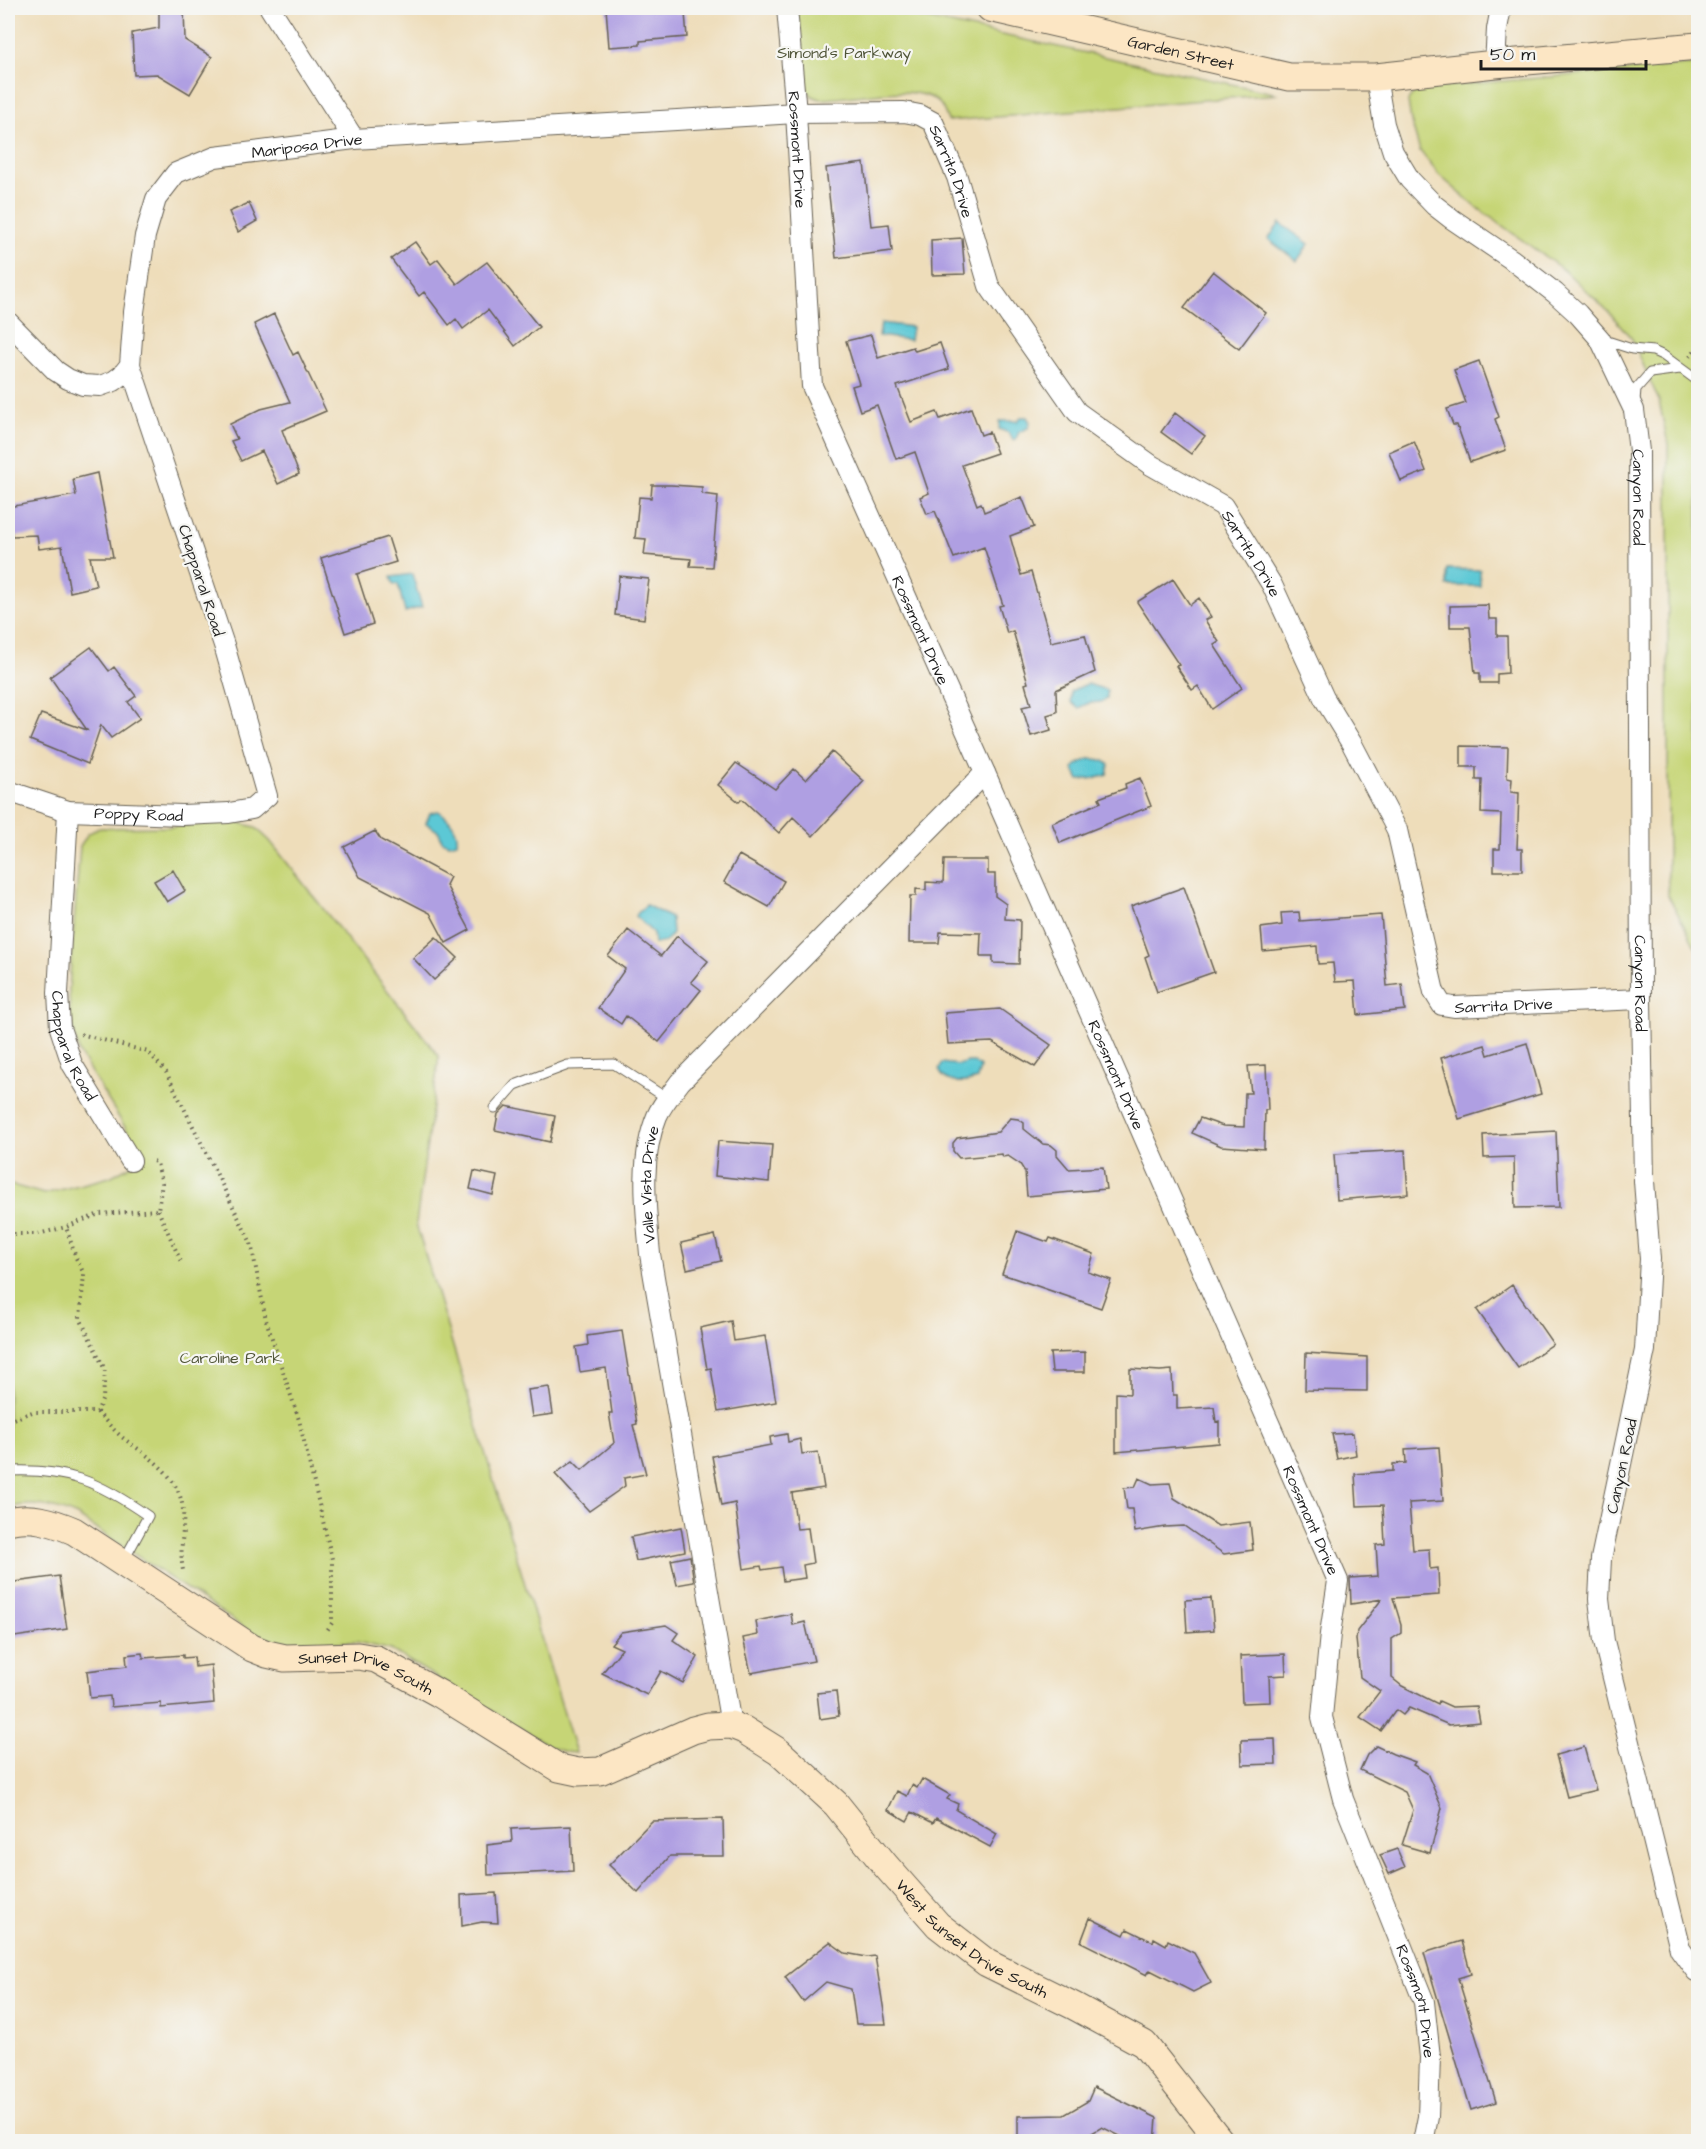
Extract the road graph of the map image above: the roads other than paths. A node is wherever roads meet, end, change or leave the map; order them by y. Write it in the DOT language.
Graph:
graph roads {
  1 [pos="270,8"];
  2 [pos="787,8"];
  3 [pos="990,8"];
  4 [pos="1501,8"];
  5 [pos="1698,46"];
  6 [pos="1495,64"];
  7 [pos="1376,77"];
  8 [pos="796,113"];
  9 [pos="354,139"];
  10 [pos="8,322"];
  11 [pos="1600,339"];
  12 [pos="130,365"];
  13 [pos="1680,369"];
  14 [pos="1698,381"];
  15 [pos="1634,410"];
  16 [pos="985,772"];
  17 [pos="8,791"];
  18 [pos="267,796"];
  19 [pos="68,811"];
  20 [pos="1641,999"];
  21 [pos="668,1099"];
  22 [pos="495,1108"];
  23 [pos="131,1161"];
  24 [pos="8,1471"];
  25 [pos="8,1521"];
  26 [pos="122,1563"];
  27 [pos="731,1725"];
  28 [pos="1698,1971"];
  29 [pos="1221,2142"];
  30 [pos="1423,2142"];
  1 -- 9 [label="street"];
  2 -- 8 [label="street, Rossmont Drive"];
  3 -- 7 [label="street, Garden Street"];
  4 -- 6 [label="street"];
  5 -- 6 [label="street"];
  6 -- 7 [label="street"];
  7 -- 11 [label="street, Canyon Road"];
  8 -- 9 [label="street, Mariposa Drive"];
  8 -- 16 [label="street, Rossmont Drive"];
  8 -- 20 [label="street, Sarrita Drive"];
  9 -- 12 [label="street, Mariposa Drive"];
  10 -- 12 [label="street"];
  11 -- 13 [label="lane"];
  11 -- 15 [label="street, Canyon Road"];
  12 -- 18 [label="street, Chapparal Road"];
  13 -- 14 [label="lane"];
  13 -- 15 [label="lane"];
  15 -- 20 [label="street, Canyon Road"];
  16 -- 21 [label="street, Valle Vista Drive"];
  16 -- 30 [label="street, Rossmont Drive"];
  17 -- 19 [label="street, Poppy Road"];
  18 -- 19 [label="street, Poppy Road"];
  19 -- 23 [label="street, Chapparal Road"];
  20 -- 28 [label="street, Canyon Road"];
  21 -- 22 [label="lane"];
  21 -- 27 [label="street, Valle Vista Drive"];
  24 -- 26 [label="lane"];
  25 -- 26 [label="street, Sunset Drive South"];
  26 -- 27 [label="street, Sunset Drive South"];
  27 -- 29 [label="street, West Sunset Drive South"];
}
